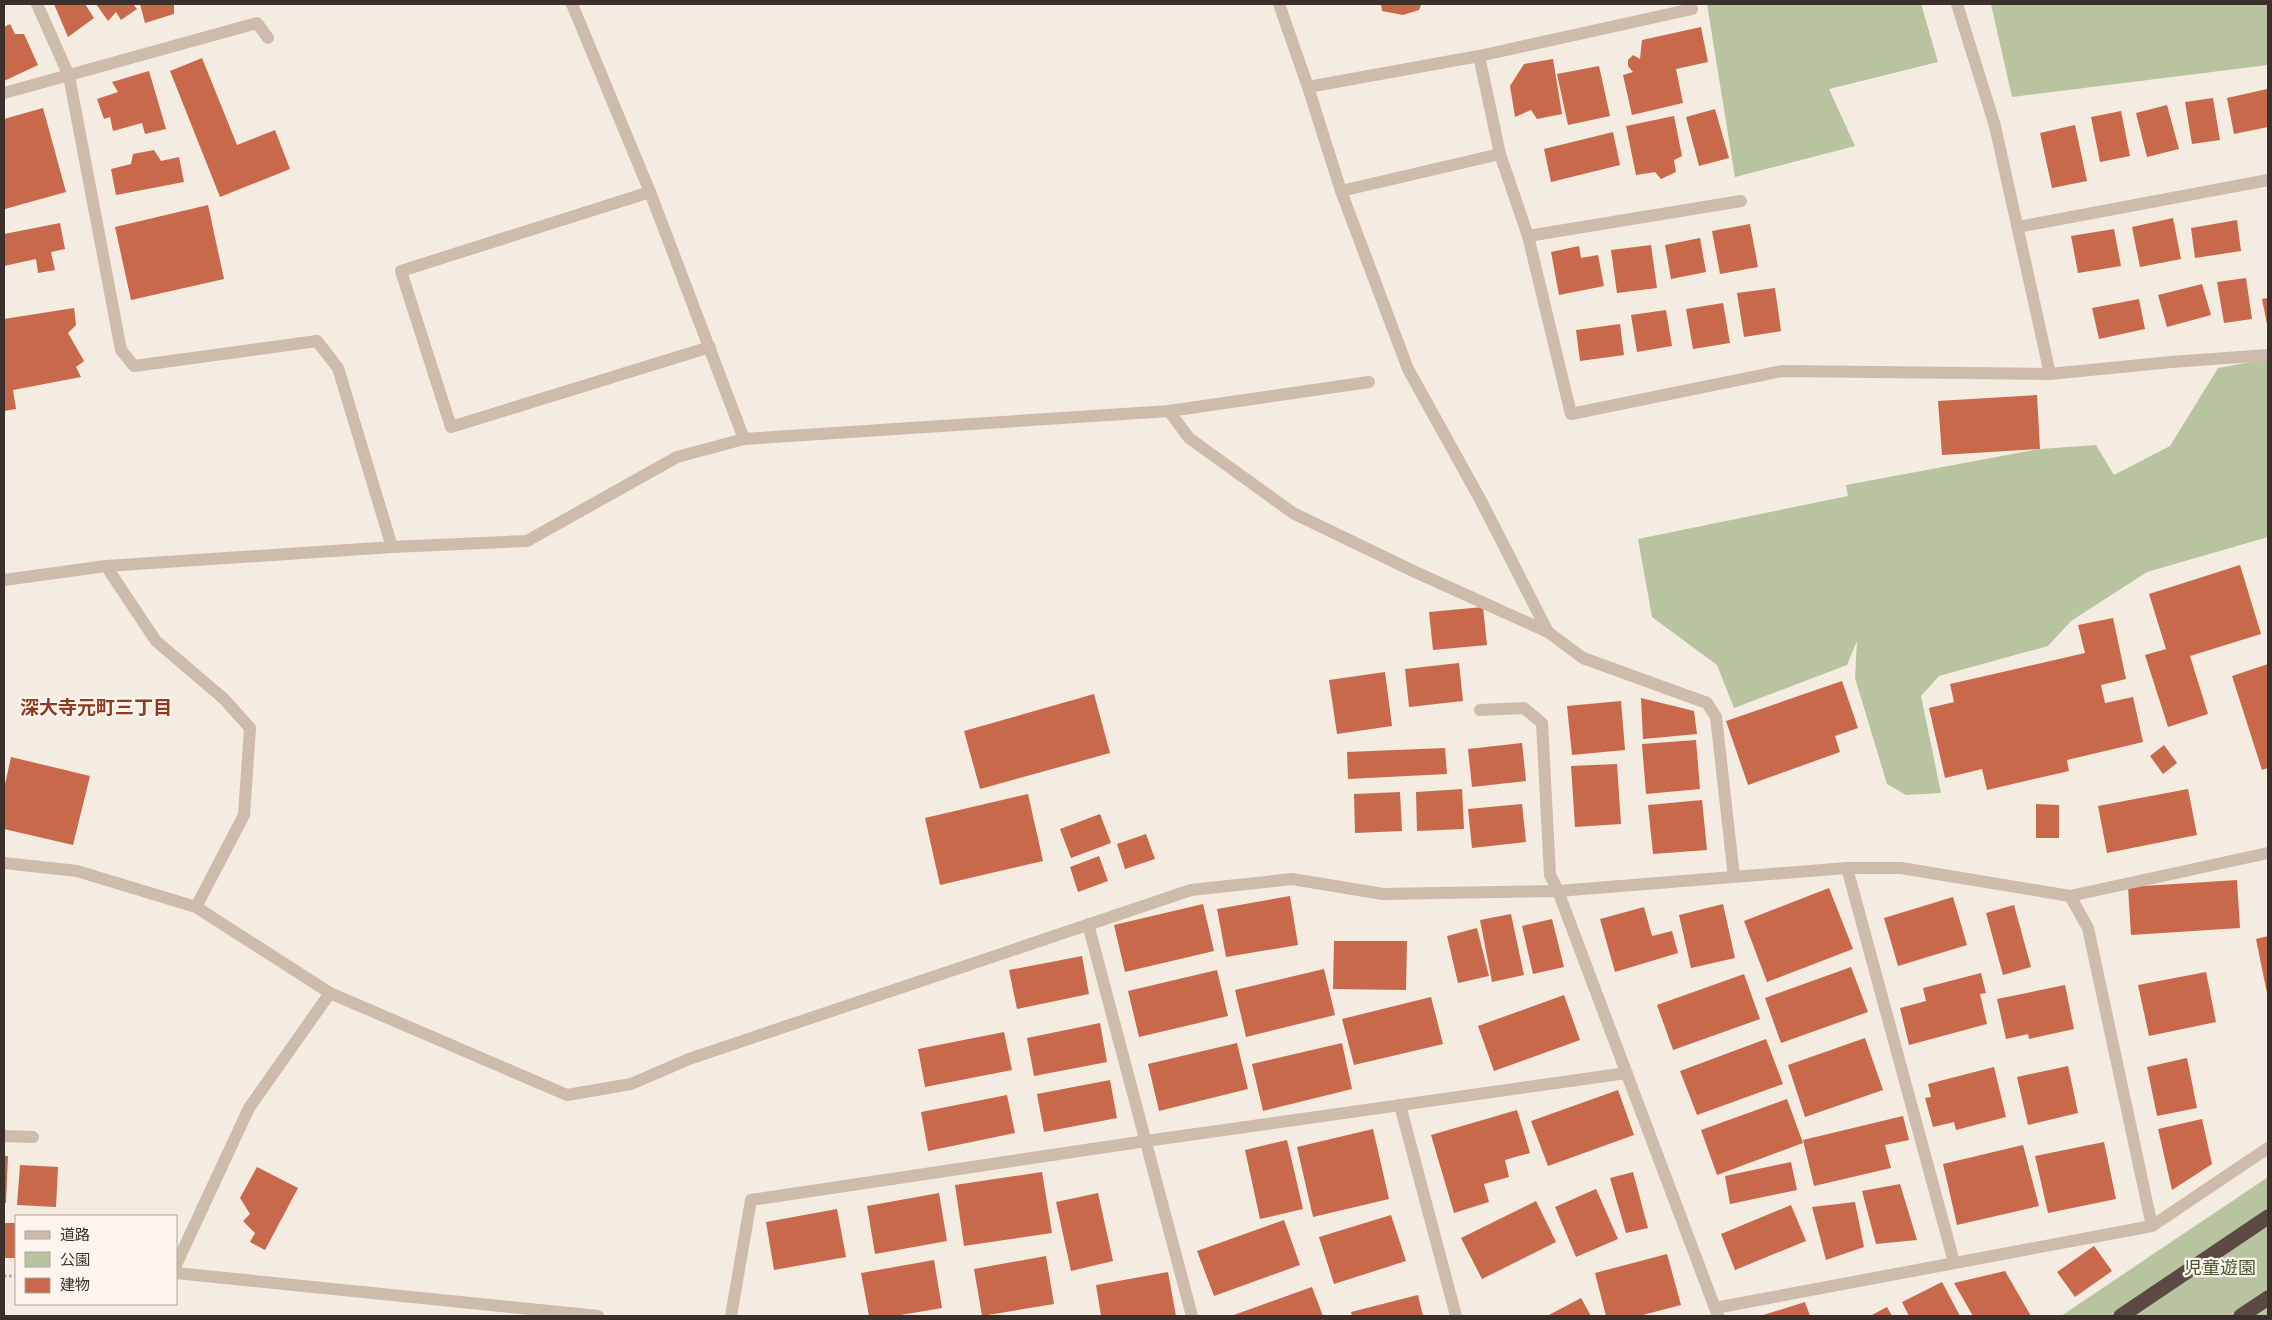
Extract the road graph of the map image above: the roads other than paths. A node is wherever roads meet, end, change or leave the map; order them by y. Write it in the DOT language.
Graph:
graph roads {
  1 [pos="38,4"];
  2 [pos="572,4"];
  3 [pos="1279,4"];
  4 [pos="1957,4"];
  5 [pos="1692,9"];
  6 [pos="268,38"];
  7 [pos="1479,56"];
  8 [pos="69,76"];
  9 [pos="1308,87"];
  10 [pos="4,93"];
  11 [pos="1500,154"];
  12 [pos="2268,180"];
  13 [pos="1341,191"];
  14 [pos="650,192"];
  15 [pos="1741,201"];
  16 [pos="2018,227"];
  17 [pos="1528,236"];
  18 [pos="710,347"];
  19 [pos="2268,354"];
  20 [pos="2050,374"];
  21 [pos="1369,382"];
  22 [pos="1169,411"];
  23 [pos="744,439"];
  24 [pos="392,548"];
  25 [pos="106,566"];
  26 [pos="4,580"];
  27 [pos="1548,632"];
  28 [pos="1480,710"];
  29 [pos="2268,853"];
  30 [pos="4,863"];
  31 [pos="1847,868"];
  32 [pos="1734,877"];
  33 [pos="1558,891"];
  34 [pos="2070,896"];
  35 [pos="196,907"];
  36 [pos="1088,924"];
  37 [pos="330,993"];
  38 [pos="1627,1073"];
  39 [pos="1400,1106"];
  40 [pos="4,1136"];
  41 [pos="33,1137"];
  42 [pos="1146,1141"];
  43 [pos="2268,1148"];
  44 [pos="2268,1218"];
  45 [pos="2152,1226"];
  46 [pos="178,1261"];
  47 [pos="1954,1262"];
  48 [pos="178,1273"];
  49 [pos="2268,1298"];
  50 [pos="1716,1312"];
  51 [pos="598,1316"];
  52 [pos="731,1316"];
  53 [pos="1192,1316"];
  54 [pos="1456,1316"];
  55 [pos="2121,1316"];
  56 [pos="2241,1316"];
  1 -- 8 [label="street"];
  2 -- 14 [label="street"];
  3 -- 9 [label="street"];
  4 -- 16 [label="street"];
  5 -- 7 [label="street"];
  6 -- 8 [label="street"];
  7 -- 9 [label="street"];
  7 -- 11 [label="street"];
  8 -- 10 [label="street"];
  8 -- 24 [label="street"];
  9 -- 13 [label="street"];
  11 -- 13 [label="street"];
  11 -- 17 [label="street"];
  12 -- 16 [label="street"];
  13 -- 27 [label="street"];
  14 -- 18 [label="street"];
  14 -- 18 [label="street"];
  15 -- 17 [label="street"];
  16 -- 20 [label="street"];
  17 -- 20 [label="street"];
  18 -- 23 [label="street"];
  19 -- 20 [label="street"];
  21 -- 22 [label="street"];
  22 -- 23 [label="street"];
  22 -- 27 [label="street"];
  23 -- 24 [label="street"];
  24 -- 25 [label="street"];
  25 -- 26 [label="street"];
  25 -- 35 [label="street"];
  27 -- 32 [label="street"];
  28 -- 33 [label="street"];
  29 -- 34 [label="street"];
  30 -- 35 [label="street"];
  31 -- 32 [label="street"];
  31 -- 34 [label="street"];
  31 -- 47 [label="street"];
  32 -- 33 [label="street"];
  33 -- 36 [label="street"];
  33 -- 38 [label="street"];
  34 -- 45 [label="street"];
  35 -- 37 [label="street"];
  36 -- 37 [label="street"];
  36 -- 42 [label="street"];
  37 -- 46 [label="street"];
  38 -- 39 [label="street"];
  38 -- 50 [label="street"];
  39 -- 42 [label="street"];
  39 -- 54 [label="street"];
  40 -- 41 [label="street"];
  42 -- 52 [label="street"];
  42 -- 53 [label="street"];
  43 -- 45 [label="street"];
  44 -- 55 [label="highway"];
  45 -- 47 [label="street"];
  47 -- 50 [label="street"];
  48 -- 51 [label="street"];
  49 -- 56 [label="highway"];
}
